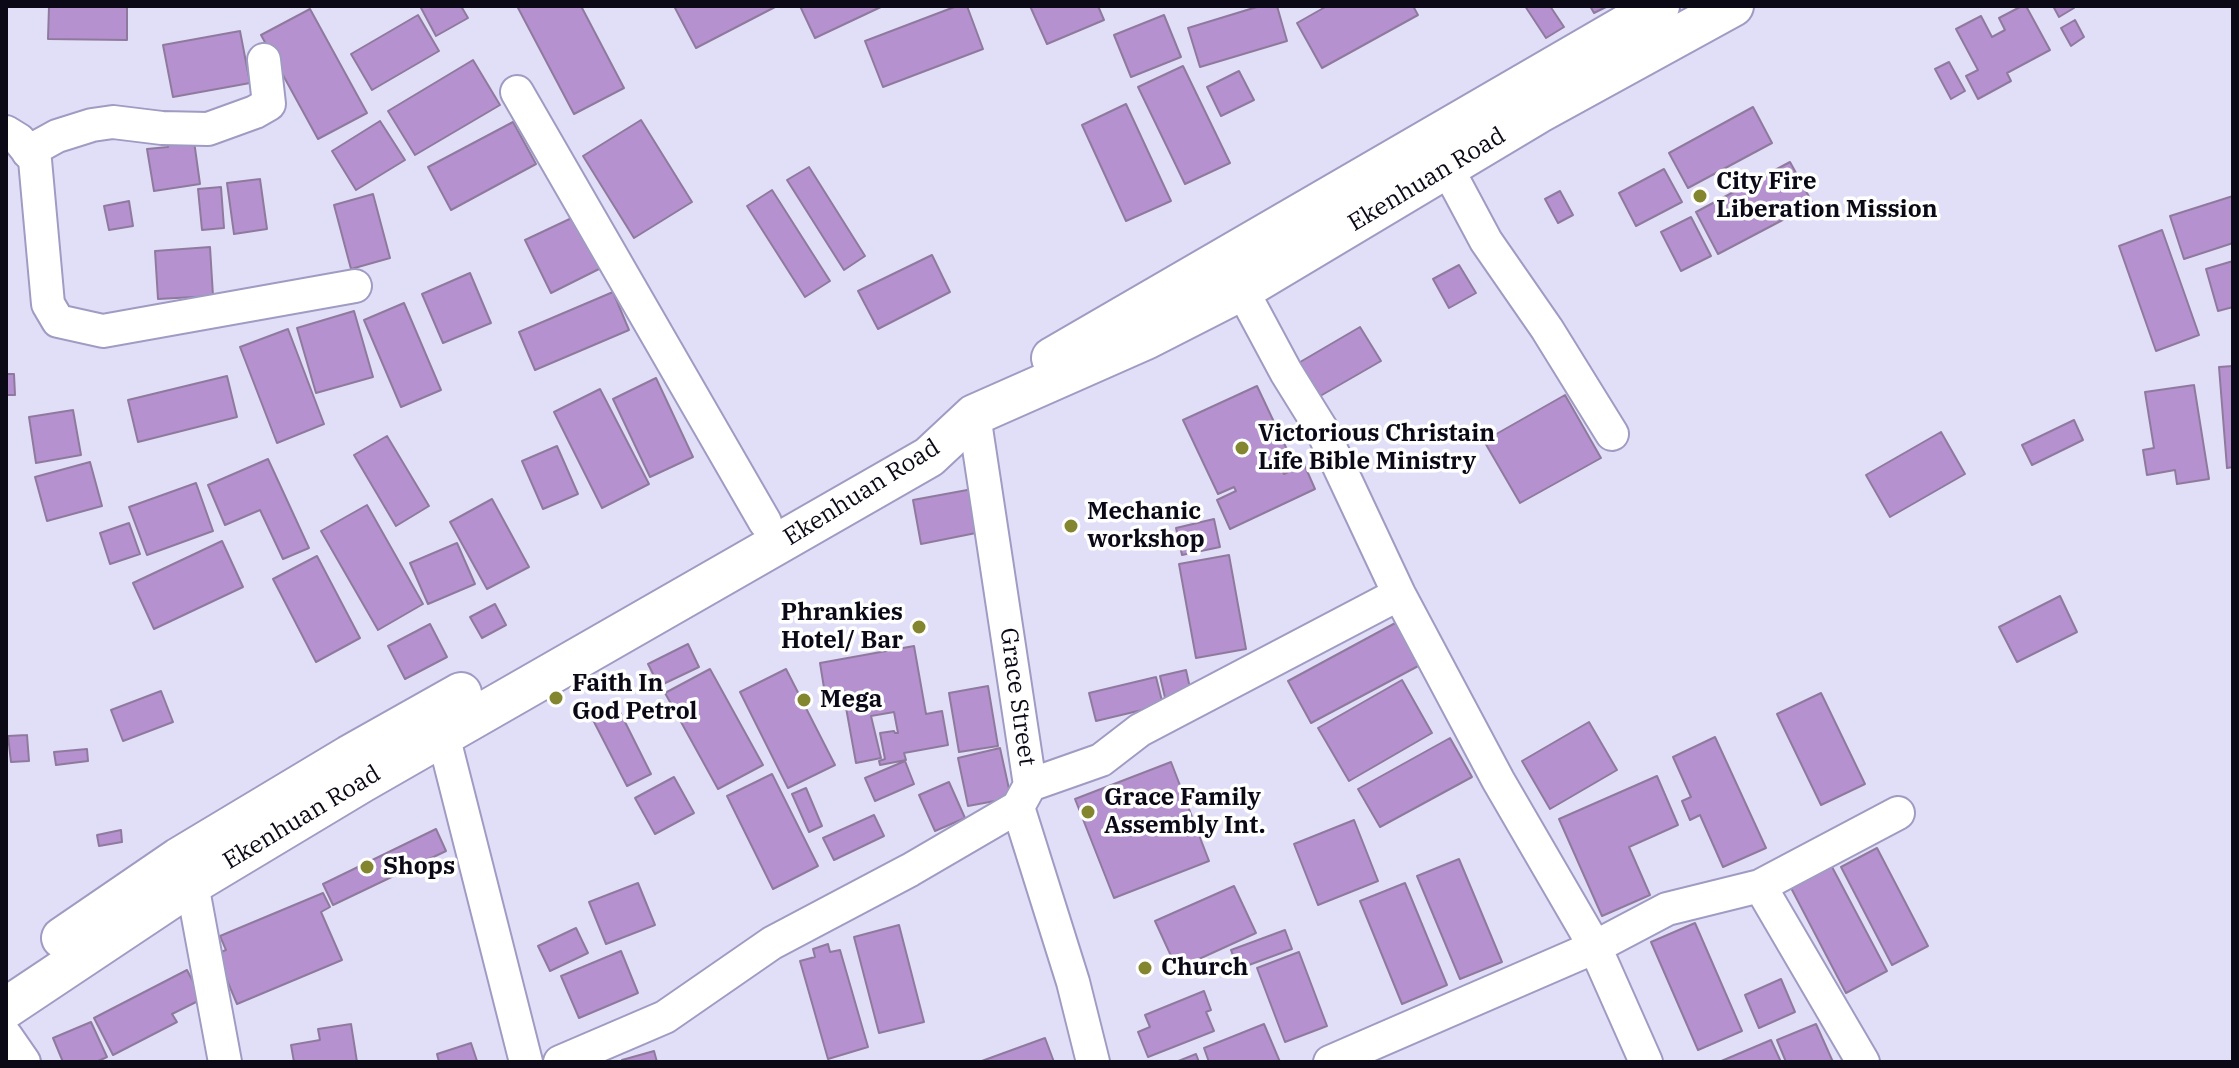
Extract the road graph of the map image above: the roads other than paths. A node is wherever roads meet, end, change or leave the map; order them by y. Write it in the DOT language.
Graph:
graph roads {
  1 [pos="1659,6"];
  2 [pos="1733,6"];
  3 [pos="264,60"];
  4 [pos="517,92"];
  5 [pos="17,142"];
  6 [pos="1447,168"];
  7 [pos="355,286"];
  8 [pos="1242,290"];
  9 [pos="974,415"];
  10 [pos="1612,434"];
  11 [pos="765,522"];
  12 [pos="1399,594"];
  13 [pos="443,735"];
  14 [pos="1024,796"];
  15 [pos="1898,813"];
  16 [pos="192,884"];
  17 [pos="1760,886"];
  18 [pos="1595,947"];
  19 [pos="6,977"];
  20 [pos="6,1008"];
  21 [pos="6,1036"];
  22 [pos="24,1062"];
  23 [pos="225,1062"];
  24 [pos="526,1062"];
  25 [pos="560,1062"];
  26 [pos="1093,1062"];
  27 [pos="1330,1062"];
  28 [pos="1646,1062"];
  29 [pos="1863,1062"];
  1 -- 11 [label="main road, Ekenhuan Road"];
  2 -- 6 [label="main road, Ekenhuan Road"];
  3 -- 5 [label="street"];
  4 -- 11 [label="street"];
  5 -- 7 [label="street"];
  6 -- 8 [label="main road, Ekenhuan Road"];
  6 -- 10 [label="street"];
  8 -- 9 [label="main road, Ekenhuan Road"];
  8 -- 12 [label="street"];
  9 -- 13 [label="main road, Ekenhuan Road"];
  9 -- 14 [label="street, Grace Street"];
  11 -- 19 [label="main road, Ekenhuan Road"];
  12 -- 14 [label="street"];
  12 -- 18 [label="street"];
  13 -- 16 [label="main road, Ekenhuan Road"];
  13 -- 24 [label="street"];
  14 -- 25 [label="street"];
  14 -- 26 [label="street, Grace Street"];
  15 -- 17 [label="street"];
  16 -- 20 [label="main road, Ekenhuan Road"];
  16 -- 23 [label="street"];
  17 -- 18 [label="street"];
  17 -- 29 [label="street"];
  18 -- 27 [label="street"];
  18 -- 28 [label="street"];
  21 -- 22 [label="street"];
}
